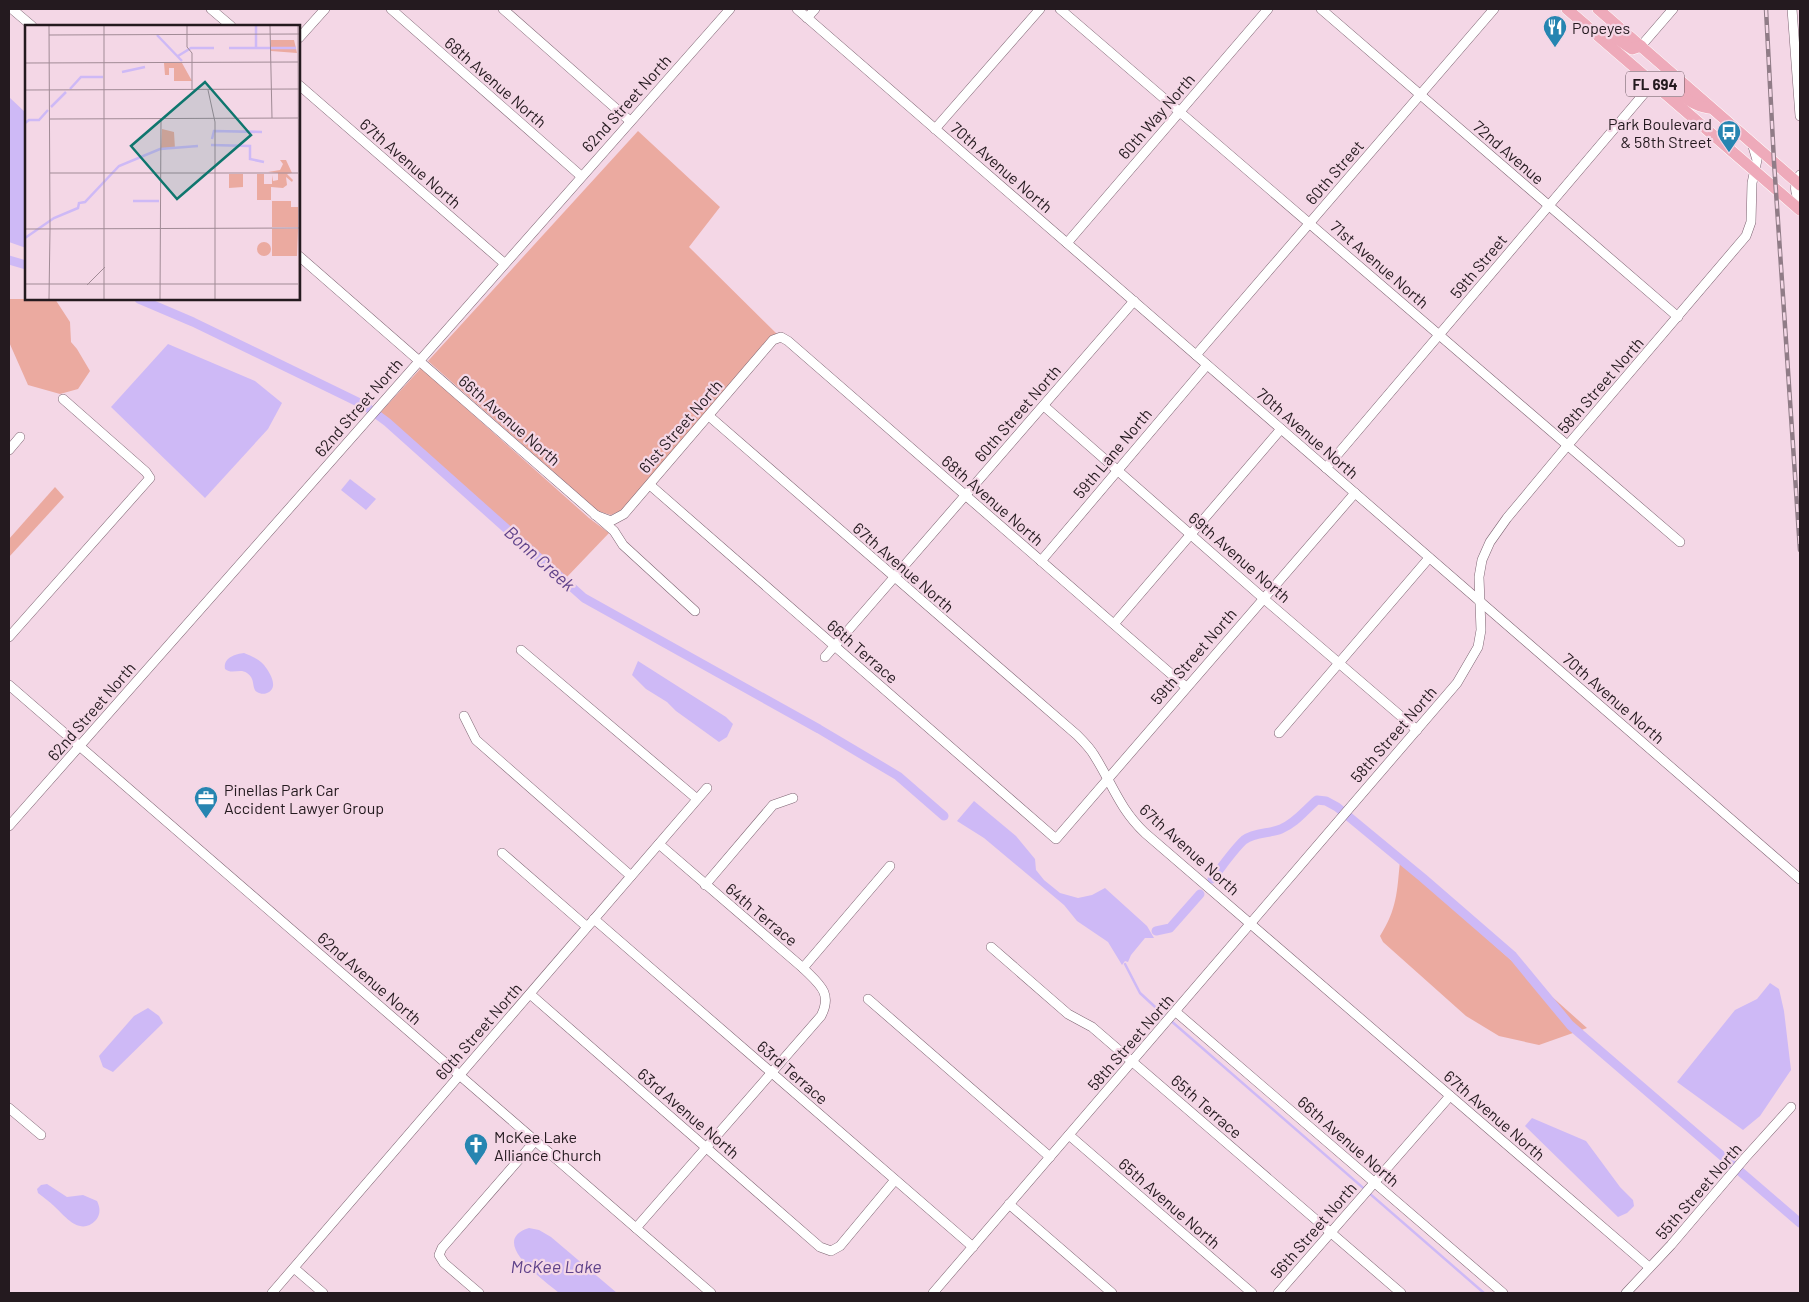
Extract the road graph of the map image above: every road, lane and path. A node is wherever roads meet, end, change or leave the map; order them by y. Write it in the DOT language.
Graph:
graph roads {
  1 [pos="12,9"];
  2 [pos="211,9"];
  3 [pos="324,9"];
  4 [pos="391,9"];
  5 [pos="503,9"];
  6 [pos="730,9"];
  7 [pos="797,9"];
  8 [pos="815,9"];
  9 [pos="1040,9"];
  10 [pos="1060,9"];
  11 [pos="1268,9"];
  12 [pos="1321,9"];
  13 [pos="1494,9"];
  14 [pos="1567,9"];
  15 [pos="1598,9"];
  16 [pos="1673,9"];
  17 [pos="1792,9"];
  18 [pos="807,18"];
  19 [pos="31,25"];
  20 [pos="230,25"];
  21 [pos="1593,31"];
  22 [pos="300,37"];
  23 [pos="1641,46"];
  24 [pos="1653,83"];
  25 [pos="300,86"];
  26 [pos="1663,92"];
  27 [pos="1420,94"];
  28 [pos="1713,109"];
  29 [pos="1180,112"];
  30 [pos="1800,116"];
  31 [pos="630,121"];
  32 [pos="936,129"];
  33 [pos="1752,143"];
  34 [pos="1755,172"];
  35 [pos="581,176"];
  36 [pos="1799,180"];
  37 [pos="1800,203"];
  38 [pos="1548,205"];
  39 [pos="1800,210"];
  40 [pos="1309,223"];
  41 [pos="1066,243"];
  42 [pos="300,257"];
  43 [pos="504,263"];
  44 [pos="1134,301"];
  45 [pos="1678,317"];
  46 [pos="1439,335"];
  47 [pos="781,337"];
  48 [pos="1196,355"];
  49 [pos="419,360"];
  50 [pos="1207,365"];
  51 [pos="63,399"];
  52 [pos="1044,406"];
  53 [pos="709,416"];
  54 [pos="1281,429"];
  55 [pos="20,437"];
  56 [pos="1567,446"];
  57 [pos="9,450"];
  58 [pos="1326,468"];
  59 [pos="1118,470"];
  60 [pos="650,485"];
  61 [pos="1355,493"];
  62 [pos="965,496"];
  63 [pos="595,515"];
  64 [pos="1192,534"];
  65 [pos="1680,542"];
  66 [pos="1430,558"];
  67 [pos="1041,561"];
  68 [pos="894,578"];
  69 [pos="1263,598"];
  70 [pos="1480,602"];
  71 [pos="696,611"];
  72 [pos="1114,624"];
  73 [pos="9,637"];
  74 [pos="835,646"];
  75 [pos="521,650"];
  76 [pos="825,658"];
  77 [pos="1340,663"];
  78 [pos="9,685"];
  79 [pos="1186,687"];
  80 [pos="464,716"];
  81 [pos="1417,730"];
  82 [pos="1279,733"];
  83 [pos="80,747"];
  84 [pos="1108,778"];
  85 [pos="706,788"];
  86 [pos="793,798"];
  87 [pos="698,799"];
  88 [pos="9,826"];
  89 [pos="1056,839"];
  90 [pos="659,844"];
  91 [pos="502,853"];
  92 [pos="890,866"];
  93 [pos="631,876"];
  94 [pos="1800,879"];
  95 [pos="705,885"];
  96 [pos="594,919"];
  97 [pos="1250,924"];
  98 [pos="586,926"];
  99 [pos="991,947"];
  100 [pos="803,968"];
  101 [pos="530,994"];
  102 [pos="868,999"];
  103 [pos="1175,1013"];
  104 [pos="1133,1062"];
  105 [pos="771,1072"];
  106 [pos="460,1075"];
  107 [pos="1450,1096"];
  108 [pos="1792,1107"];
  109 [pos="9,1108"];
  110 [pos="41,1135"];
  111 [pos="1069,1135"];
  112 [pos="535,1141"];
  113 [pos="707,1147"];
  114 [pos="1050,1157"];
  115 [pos="895,1180"];
  116 [pos="1372,1185"];
  117 [pos="1009,1204"];
  118 [pos="636,1228"];
  119 [pos="1331,1233"];
  120 [pos="972,1247"];
  121 [pos="294,1268"];
  122 [pos="1649,1268"];
  123 [pos="272,1293"];
  124 [pos="323,1293"];
  125 [pos="480,1293"];
  126 [pos="711,1293"];
  127 [pos="933,1293"];
  128 [pos="1112,1293"];
  129 [pos="1252,1293"];
  130 [pos="1278,1293"];
  131 [pos="1401,1293"];
  132 [pos="1503,1293"];
  133 [pos="1626,1293"];
  1 -- 19 [label="street"];
  2 -- 20 [label="street"];
  3 -- 22 [label="street"];
  4 -- 35 [label="street, 68th Avenue North"];
  5 -- 31 [label="street"];
  6 -- 31 [label="street, 62nd Street North"];
  7 -- 18 [label="street, 70th Avenue North"];
  8 -- 18 [label="street"];
  9 -- 32 [label="street"];
  10 -- 29 [label="street, 71st Avenue North"];
  11 -- 29 [label="street, 60th Way North"];
  12 -- 27 [label="street, 72nd Avenue"];
  13 -- 27 [label="street, 60th Street"];
  14 -- 21 [label="main road, FL 694"];
  15 -- 23 [label="main road, FL 694"];
  16 -- 23 [label="street"];
  17 -- 30 [label="street"];
  18 -- 32 [label="street, 70th Avenue North"];
  21 -- 23 [label="main road"];
  21 -- 24 [label="main road, FL 694"];
  23 -- 28 [label="main road, FL 694"];
  24 -- 26 [label="main road, FL 694"];
  24 -- 38 [label="street, 59th Street"];
  25 -- 43 [label="street, 67th Avenue North"];
  26 -- 28 [label="main road"];
  26 -- 34 [label="main road, FL 694"];
  27 -- 38 [label="street, 72nd Avenue"];
  27 -- 40 [label="street, 60th Street"];
  28 -- 33 [label="main road, FL 694"];
  29 -- 40 [label="street, 71st Avenue North"];
  29 -- 41 [label="street, 60th Way North"];
  31 -- 35 [label="street, 62nd Street North"];
  32 -- 41 [label="street, 70th Avenue North"];
  33 -- 34 [label="street, 58th Street North"];
  33 -- 36 [label="main road, FL 694"];
  34 -- 39 [label="main road, FL 694"];
  34 -- 45 [label="street, 58th Street North"];
  35 -- 43 [label="street, 62nd Street North"];
  36 -- 37 [label="street"];
  38 -- 45 [label="street, 72nd Avenue"];
  38 -- 46 [label="street, 59th Street"];
  40 -- 46 [label="street, 71st Avenue North"];
  40 -- 48 [label="street, 60th Street"];
  41 -- 44 [label="street, 70th Avenue North"];
  42 -- 49 [label="street, 66th Avenue North"];
  43 -- 49 [label="street, 62nd Street North"];
  44 -- 48 [label="street, 70th Avenue North"];
  44 -- 52 [label="street, 60th Street North"];
  45 -- 56 [label="street, 58th Street North"];
  46 -- 56 [label="street, 71st Avenue North"];
  46 -- 58 [label="street, 59th Street"];
  47 -- 53 [label="street, 61st Street North"];
  47 -- 62 [label="street, 68th Avenue North"];
  48 -- 50 [label="street, 70th Avenue North"];
  49 -- 63 [label="street, 66th Avenue North"];
  49 -- 83 [label="street, 62nd Street North"];
  50 -- 54 [label="street, 70th Avenue North"];
  50 -- 59 [label="street, 59th Lane North"];
  51 -- 73 [label="street"];
  52 -- 59 [label="street, 69th Avenue North"];
  52 -- 62 [label="street, 60th Street North"];
  53 -- 60 [label="street, 61st Street North"];
  53 -- 68 [label="street, 67th Avenue North"];
  54 -- 58 [label="street, 70th Avenue North"];
  54 -- 64 [label="street"];
  55 -- 57 [label="street"];
  56 -- 65 [label="street, 71st Avenue North"];
  56 -- 70 [label="street, 58th Street North"];
  58 -- 61 [label="street, 70th Avenue North"];
  59 -- 64 [label="street, 69th Avenue North"];
  59 -- 67 [label="street, 59th Lane North"];
  60 -- 63 [label="street, 61st Street North"];
  60 -- 74 [label="street, 66th Terrace"];
  61 -- 66 [label="street, 70th Avenue North"];
  61 -- 69 [label="street, 59th Street North"];
  62 -- 67 [label="street, 68th Avenue North"];
  62 -- 68 [label="street, 60th Street North"];
  63 -- 71 [label="street, 66th Avenue North"];
  64 -- 69 [label="street, 69th Avenue North"];
  64 -- 72 [label="street"];
  66 -- 70 [label="street, 70th Avenue North"];
  66 -- 77 [label="street"];
  67 -- 72 [label="street, 68th Avenue North"];
  68 -- 74 [label="street, 60th Street North"];
  68 -- 84 [label="street, 67th Avenue North"];
  69 -- 77 [label="street, 69th Avenue North"];
  69 -- 79 [label="street, 59th Street North"];
  70 -- 81 [label="street, 58th Street North"];
  70 -- 94 [label="street, 70th Avenue North"];
  72 -- 79 [label="street, 68th Avenue North"];
  74 -- 76 [label="street, 60th Street North"];
  74 -- 89 [label="street, 66th Terrace"];
  75 -- 87 [label="street"];
  77 -- 81 [label="street, 69th Avenue North"];
  77 -- 82 [label="street"];
  78 -- 83 [label="street, 62nd Avenue North"];
  79 -- 84 [label="street, 59th Street North"];
  80 -- 93 [label="street"];
  81 -- 97 [label="street, 58th Street North"];
  83 -- 88 [label="street, 62nd Street North"];
  83 -- 106 [label="street, 62nd Avenue North"];
  84 -- 89 [label="street, 59th Street North"];
  84 -- 97 [label="street, 67th Avenue North"];
  85 -- 87 [label="street, 60th Street North"];
  86 -- 95 [label="street"];
  87 -- 90 [label="street, 60th Street North"];
  90 -- 93 [label="street, 60th Street North"];
  90 -- 95 [label="street, 64th Terrace"];
  91 -- 98 [label="street"];
  92 -- 100 [label="street"];
  93 -- 96 [label="street, 60th Street North"];
  95 -- 100 [label="street, 64th Terrace"];
  96 -- 98 [label="street, 60th Street North"];
  96 -- 105 [label="street, 63rd Terrace"];
  97 -- 103 [label="street, 58th Street North"];
  97 -- 107 [label="street, 67th Avenue North"];
  98 -- 101 [label="street, 60th Street North"];
  99 -- 104 [label="street, 65th Terrace"];
  100 -- 105 [label="street, 64th Terrace"];
  101 -- 106 [label="street, 60th Street North"];
  101 -- 113 [label="street, 63rd Avenue North"];
  102 -- 114 [label="street"];
  103 -- 104 [label="street, 58th Street North"];
  103 -- 116 [label="street, 66th Avenue North"];
  104 -- 111 [label="street, 58th Street North"];
  104 -- 119 [label="street, 65th Terrace"];
  105 -- 113 [label="street"];
  105 -- 115 [label="street, 63rd Terrace"];
  106 -- 112 [label="street, 62nd Avenue North"];
  106 -- 121 [label="street, 60th Street North"];
  107 -- 116 [label="street, 56th Street North"];
  107 -- 122 [label="street, 67th Avenue North"];
  108 -- 122 [label="street, 55th Street North"];
  109 -- 110 [label="street"];
  111 -- 114 [label="street, 58th Street North"];
  111 -- 129 [label="street, 65th Avenue North"];
  112 -- 118 [label="street, 62nd Avenue North"];
  112 -- 125 [label="street"];
  113 -- 115 [label="street, 63rd Avenue North"];
  113 -- 118 [label="street"];
  114 -- 117 [label="street, 58th Street North"];
  115 -- 120 [label="street, 63rd Terrace"];
  116 -- 119 [label="street, 56th Street North"];
  116 -- 132 [label="street, 66th Avenue North"];
  117 -- 120 [label="street, 58th Street North"];
  117 -- 128 [label="street"];
  118 -- 126 [label="street, 62nd Avenue North"];
  119 -- 130 [label="street, 56th Street North"];
  119 -- 131 [label="street, 65th Terrace"];
  120 -- 127 [label="street, 58th Street North"];
  121 -- 123 [label="street, 60th Street North"];
  121 -- 124 [label="street"];
  122 -- 133 [label="street, 55th Street North"];
}
